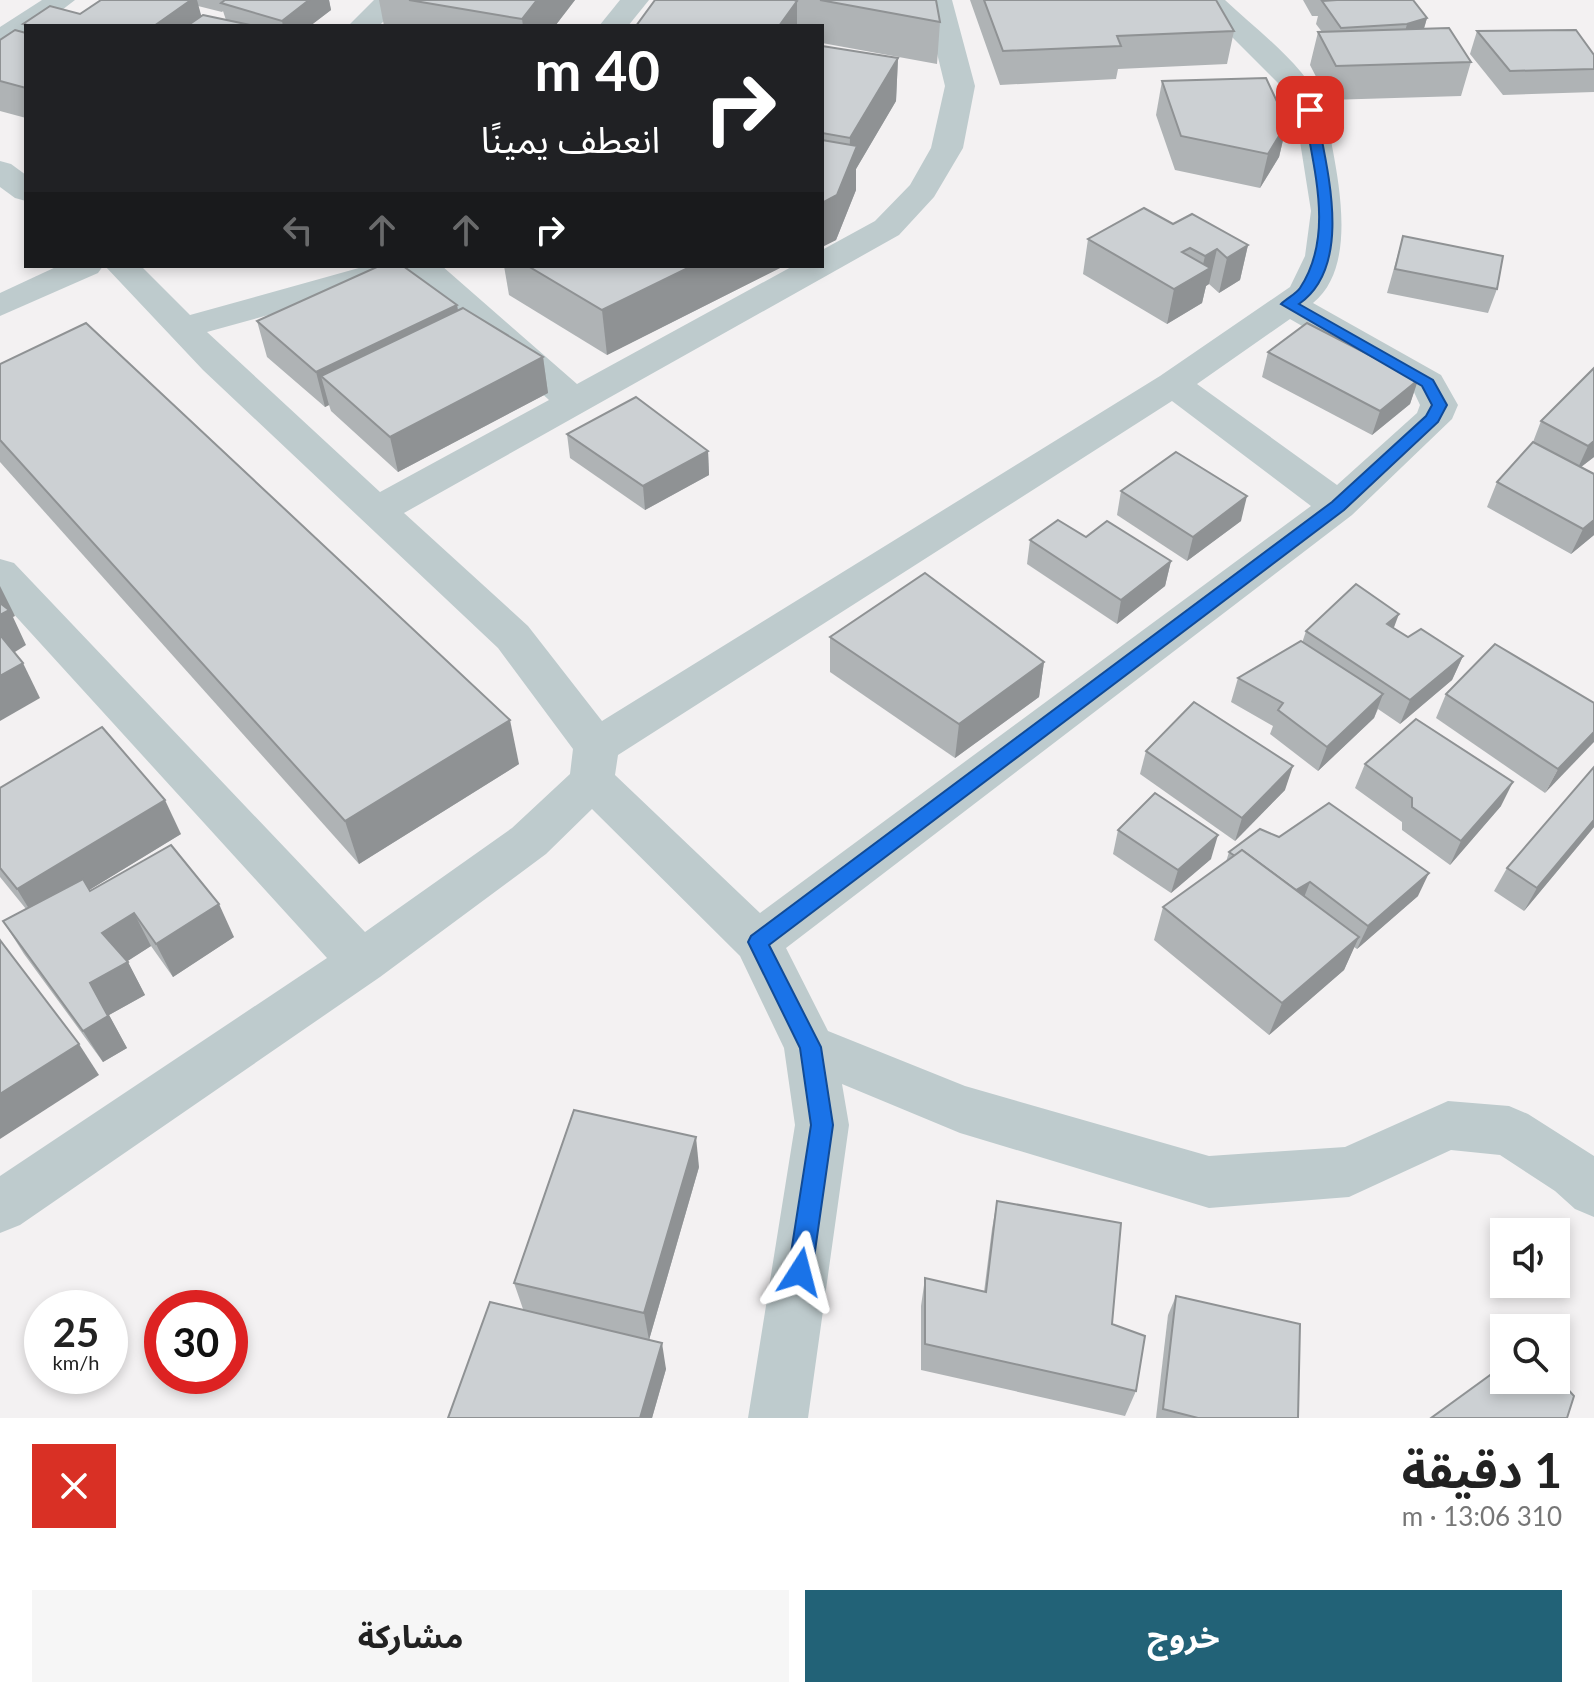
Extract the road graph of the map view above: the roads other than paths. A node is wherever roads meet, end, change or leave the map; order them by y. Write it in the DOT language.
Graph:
graph roads {
  1 [pos="61,0"];
  2 [pos="390,0"];
  3 [pos="635,0"];
  4 [pos="938,0"];
  5 [pos="1209,0"];
  6 [pos="24,24"];
  7 [pos="24,24"];
  8 [pos="364,24"];
  9 [pos="615,24"];
  10 [pos="0,40"];
  11 [pos="0,171"];
  12 [pos="24,189"];
  13 [pos="824,263"];
  14 [pos="82,268"];
  15 [pos="124,268"];
  16 [pos="389,268"];
  17 [pos="424,268"];
  18 [pos="815,268"];
  19 [pos="1289,304"];
  20 [pos="0,306"];
  21 [pos="183,328"];
  22 [pos="1173,384"];
  23 [pos="574,402"];
  24 [pos="1338,506"];
  25 [pos="375,512"];
  26 [pos="0,573"];
  27 [pos="594,764"];
  28 [pos="758,942"];
  29 [pos="362,962"];
  30 [pos="810,1047"];
  31 [pos="1594,1191"];
  32 [pos="0,1207"];
  33 [pos="778,1418"];
  1 -- 7 [label="street"];
  2 -- 8 [label="street"];
  3 -- 9 [label="street"];
  4 -- 13 [label="street"];
  5 -- 19 [label="street"];
  6 -- 10 [label="street"];
  11 -- 12 [label="street"];
  14 -- 20 [label="street"];
  15 -- 21 [label="street"];
  16 -- 21 [label="street"];
  17 -- 23 [label="street"];
  18 -- 23 [label="street"];
  19 -- 22 [label="street"];
  19 -- 24 [label="street"];
  21 -- 25 [label="street"];
  22 -- 24 [label="street"];
  22 -- 27 [label="street"];
  23 -- 25 [label="street"];
  24 -- 28 [label="street"];
  25 -- 27 [label="street"];
  26 -- 29 [label="street"];
  27 -- 28 [label="street"];
  27 -- 29 [label="street"];
  28 -- 30 [label="street"];
  29 -- 32 [label="street"];
  30 -- 31 [label="street"];
  30 -- 33 [label="street"];
}
